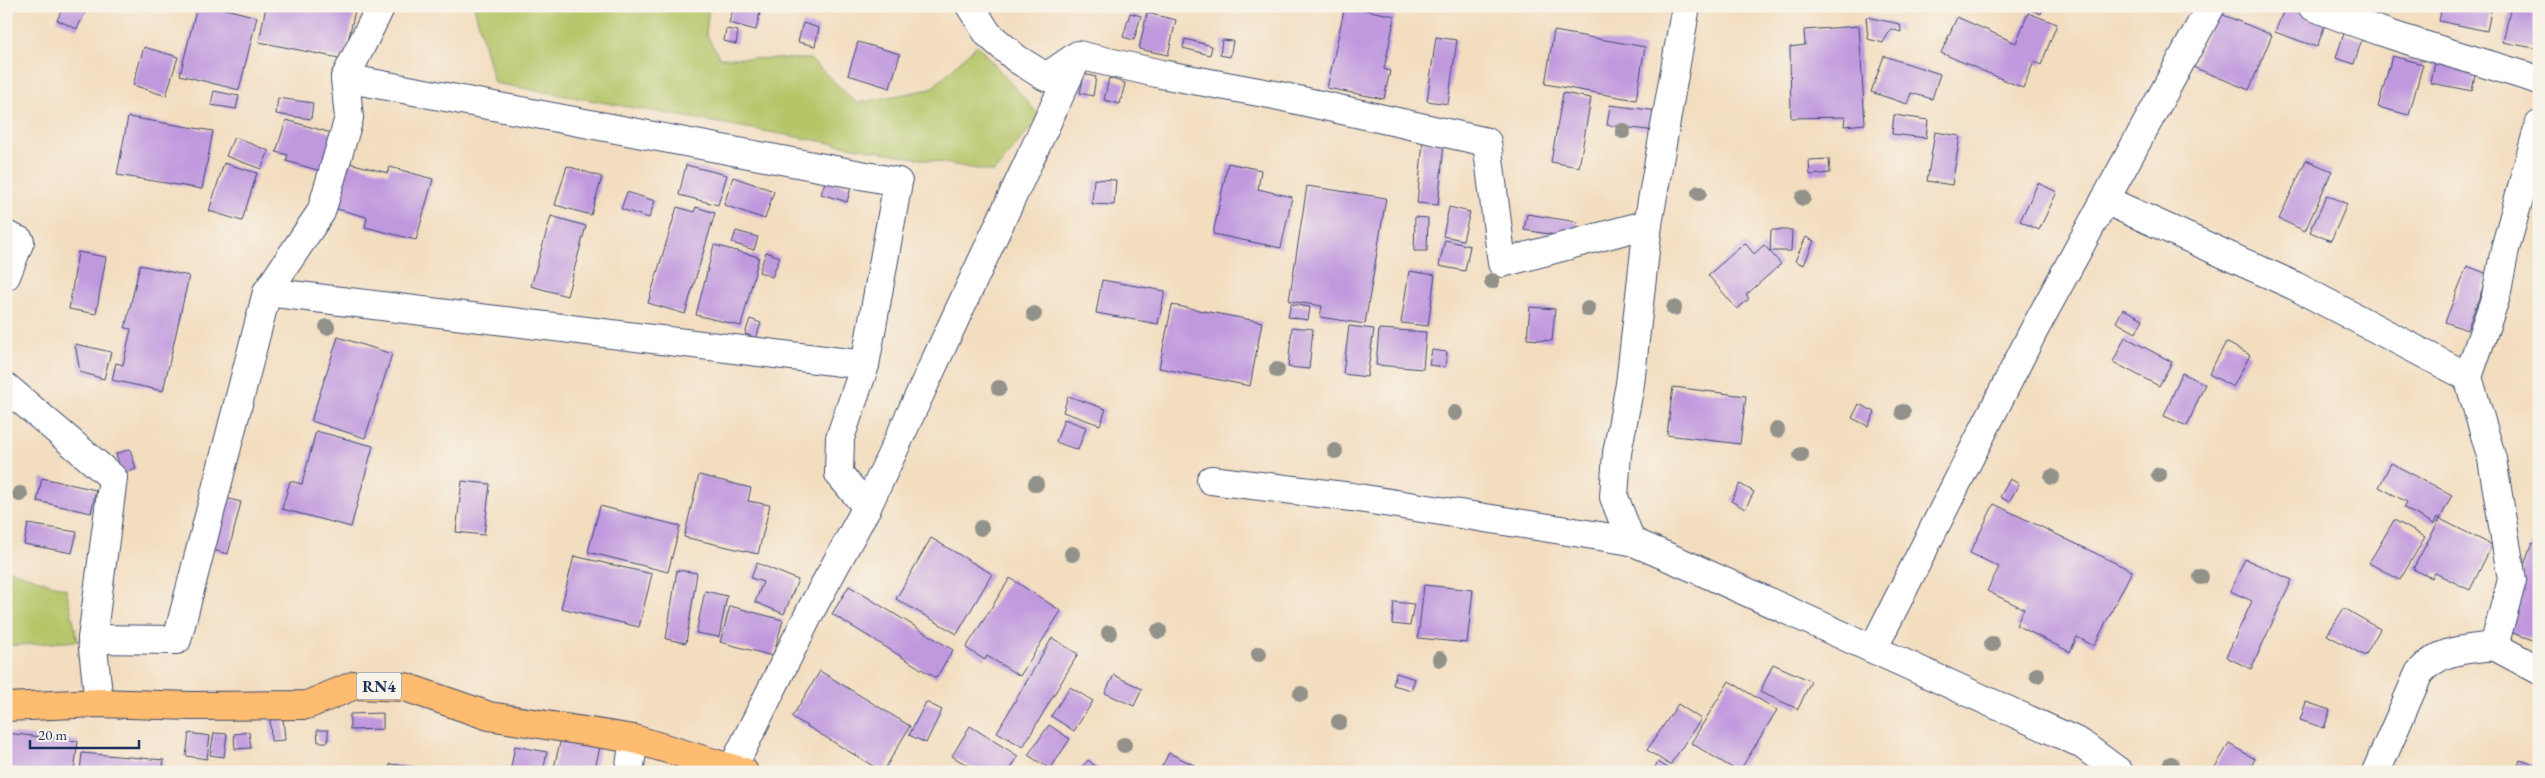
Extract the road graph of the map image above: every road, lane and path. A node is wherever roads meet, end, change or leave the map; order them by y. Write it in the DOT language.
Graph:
graph roads {
  1 [pos="381,6"];
  2 [pos="877,6"];
  3 [pos="970,6"];
  4 [pos="1686,6"];
  5 [pos="2211,6"];
  6 [pos="2312,6"];
  7 [pos="826,11"];
  8 [pos="1078,55"];
  9 [pos="345,78"];
  10 [pos="2539,80"];
  11 [pos="2539,125"];
  12 [pos="2105,200"];
  13 [pos="1648,224"];
  14 [pos="6,235"];
  15 [pos="6,276"];
  16 [pos="267,292"];
  17 [pos="865,365"];
  18 [pos="2468,377"];
  19 [pos="6,387"];
  20 [pos="1212,480"];
  21 [pos="866,507"];
  22 [pos="1631,542"];
  23 [pos="92,639"];
  24 [pos="2494,646"];
  25 [pos="1873,649"];
  26 [pos="2539,670"];
  27 [pos="99,703"];
  28 [pos="6,707"];
  29 [pos="634,739"];
  30 [pos="739,769"];
  31 [pos="629,772"];
  32 [pos="2119,772"];
  33 [pos="2376,772"];
  1 -- 9 [label="street"];
  2 -- 7 [label="path"];
  3 -- 8 [label="street"];
  4 -- 13 [label="street"];
  5 -- 12 [label="street"];
  6 -- 10 [label="street"];
  8 -- 13 [label="street"];
  8 -- 21 [label="street"];
  9 -- 16 [label="street"];
  9 -- 17 [label="street"];
  11 -- 18 [label="street"];
  12 -- 18 [label="street"];
  12 -- 25 [label="street"];
  13 -- 22 [label="street"];
  14 -- 15 [label="street"];
  16 -- 17 [label="street"];
  16 -- 23 [label="street"];
  17 -- 21 [label="street"];
  18 -- 24 [label="street"];
  19 -- 23 [label="street"];
  20 -- 22 [label="street"];
  21 -- 30 [label="street"];
  22 -- 25 [label="street"];
  23 -- 27 [label="street"];
  24 -- 26 [label="street"];
  24 -- 33 [label="street"];
  25 -- 32 [label="street"];
  27 -- 28 [label="highway, RN4"];
  27 -- 29 [label="highway, RN4"];
  29 -- 30 [label="highway, RN4"];
  29 -- 31 [label="street"];
}
